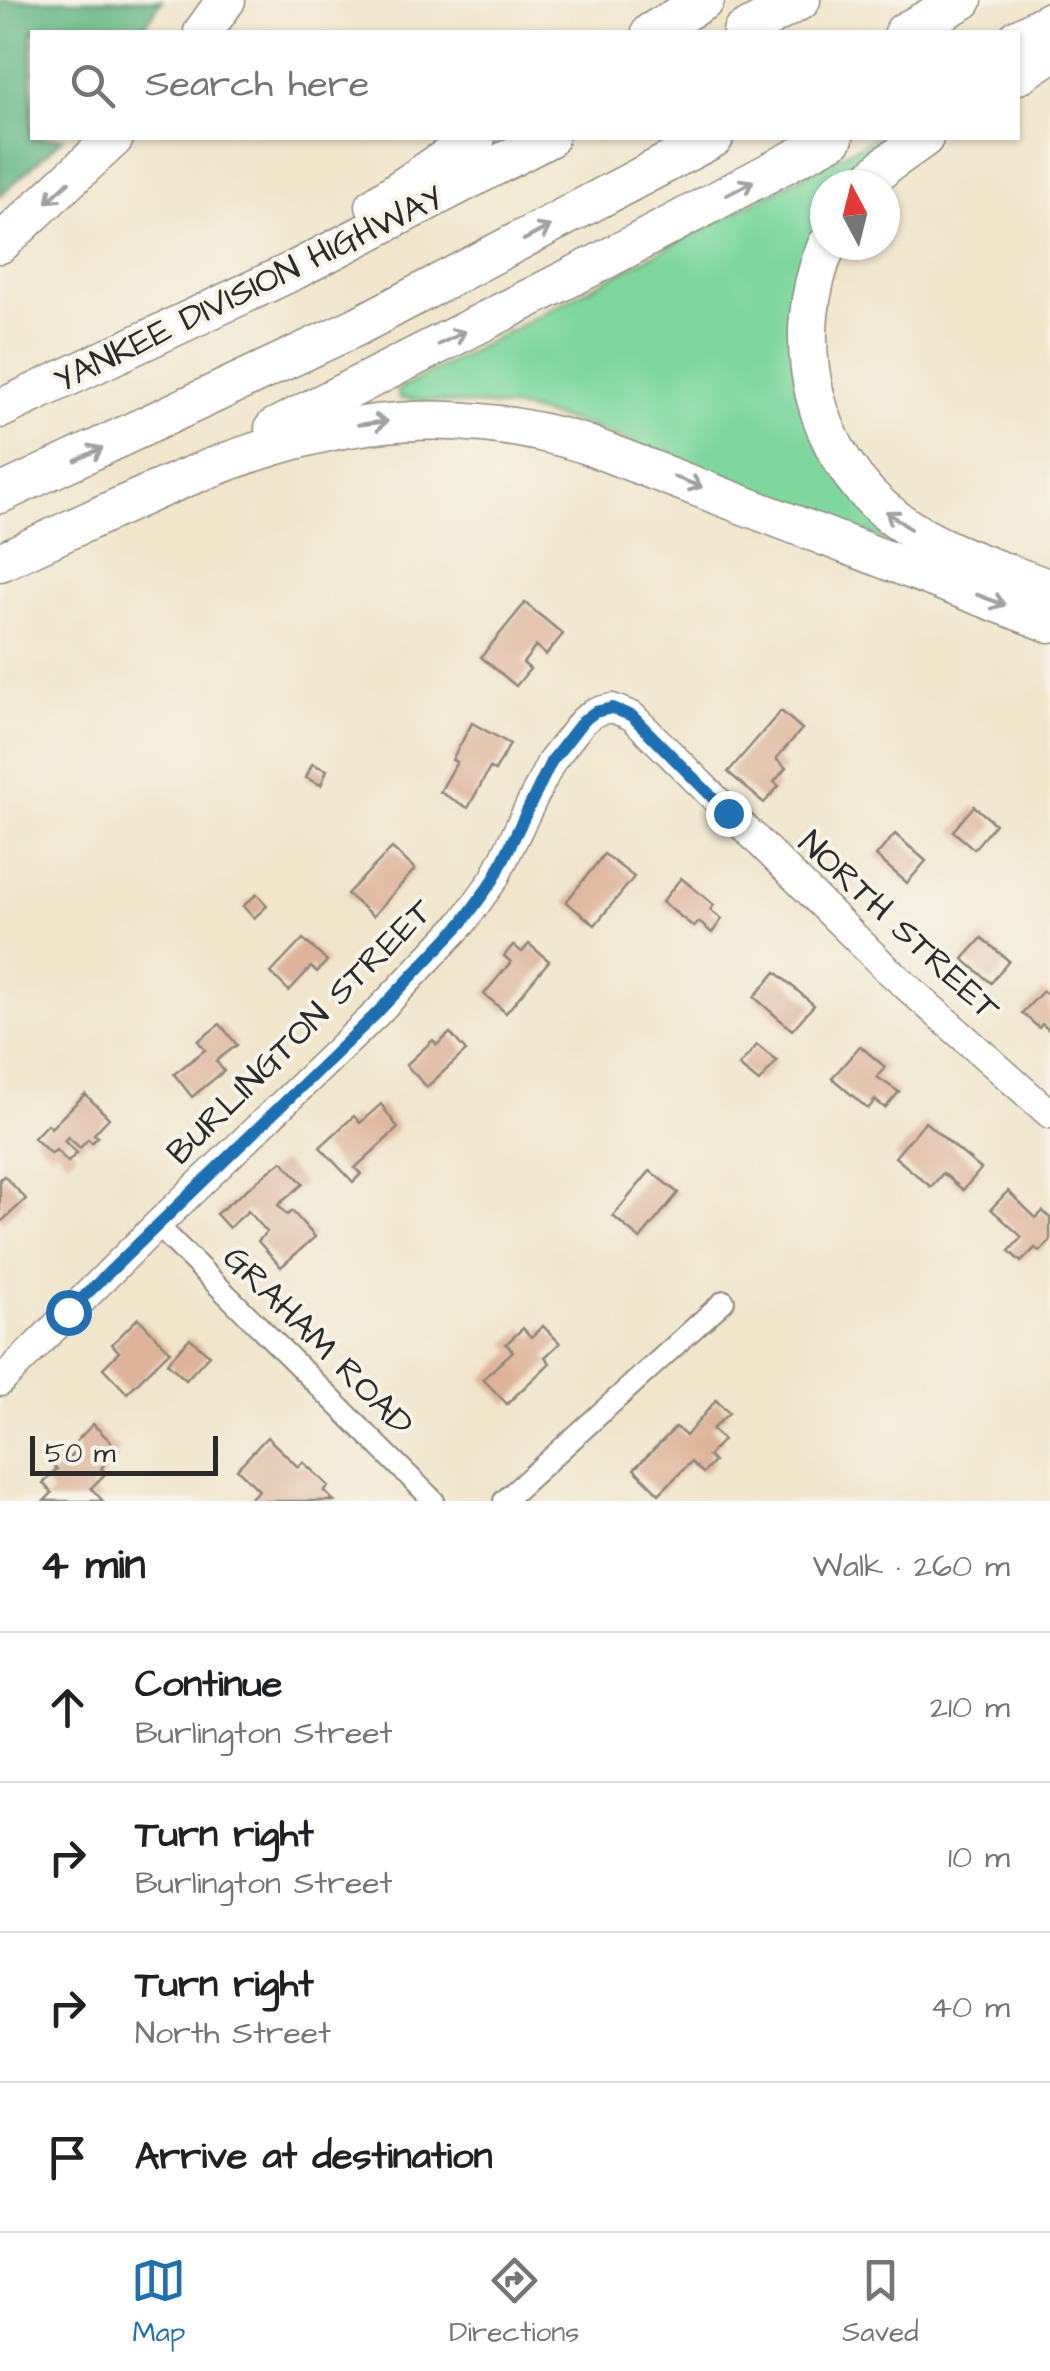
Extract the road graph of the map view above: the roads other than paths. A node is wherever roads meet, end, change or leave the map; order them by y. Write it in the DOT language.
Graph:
graph roads {
  1 [pos="226,0"];
  2 [pos="705,0"];
  3 [pos="801,0"];
  4 [pos="963,0"];
  5 [pos="1050,20"];
  6 [pos="205,30"];
  7 [pos="654,30"];
  8 [pos="746,30"];
  9 [pos="908,30"];
  10 [pos="1020,37"];
  11 [pos="1050,54"];
  12 [pos="1020,74"];
  13 [pos="112,140"];
  14 [pos="473,140"];
  15 [pos="545,140"];
  16 [pos="710,140"];
  17 [pos="830,140"];
  18 [pos="921,140"];
  19 [pos="881,170"];
  20 [pos="0,244"];
  21 [pos="823,260"];
  22 [pos="235,299"];
  23 [pos="0,409"];
  24 [pos="211,466"];
  25 [pos="0,494"];
  26 [pos="0,562"];
  27 [pos="1050,589"];
  28 [pos="1050,622"];
  29 [pos="612,708"];
  30 [pos="1050,1114"];
  31 [pos="157,1224"];
  32 [pos="724,1302"];
  33 [pos="0,1382"];
  34 [pos="434,1501"];
  35 [pos="504,1501"];
  1 -- 6 [label="highway"];
  2 -- 7 [label="highway"];
  3 -- 8 [label="highway"];
  4 -- 9 [label="highway"];
  5 -- 10 [label="highway"];
  11 -- 12 [label="highway"];
  13 -- 20 [label="highway, one-way"];
  14 -- 22 [label="highway"];
  15 -- 22 [label="highway, YANKEE DIVISION HIGHWAY"];
  25 -- 16 [label="highway, one-way"];
  24 -- 17 [label="highway, one-way"];
  18 -- 19 [label="highway"];
  27 -- 21 [label="highway, one-way"];
  22 -- 23 [label="highway, YANKEE DIVISION HIGHWAY"];
  24 -- 26 [label="highway"];
  24 -- 28 [label="highway, one-way"];
  29 -- 30 [label="street, NORTH STREET"];
  29 -- 31 [label="street, BURLINGTON STREET"];
  31 -- 33 [label="street, BURLINGTON STREET"];
  31 -- 34 [label="street, GRAHAM ROAD"];
  32 -- 35 [label="street"];
}
